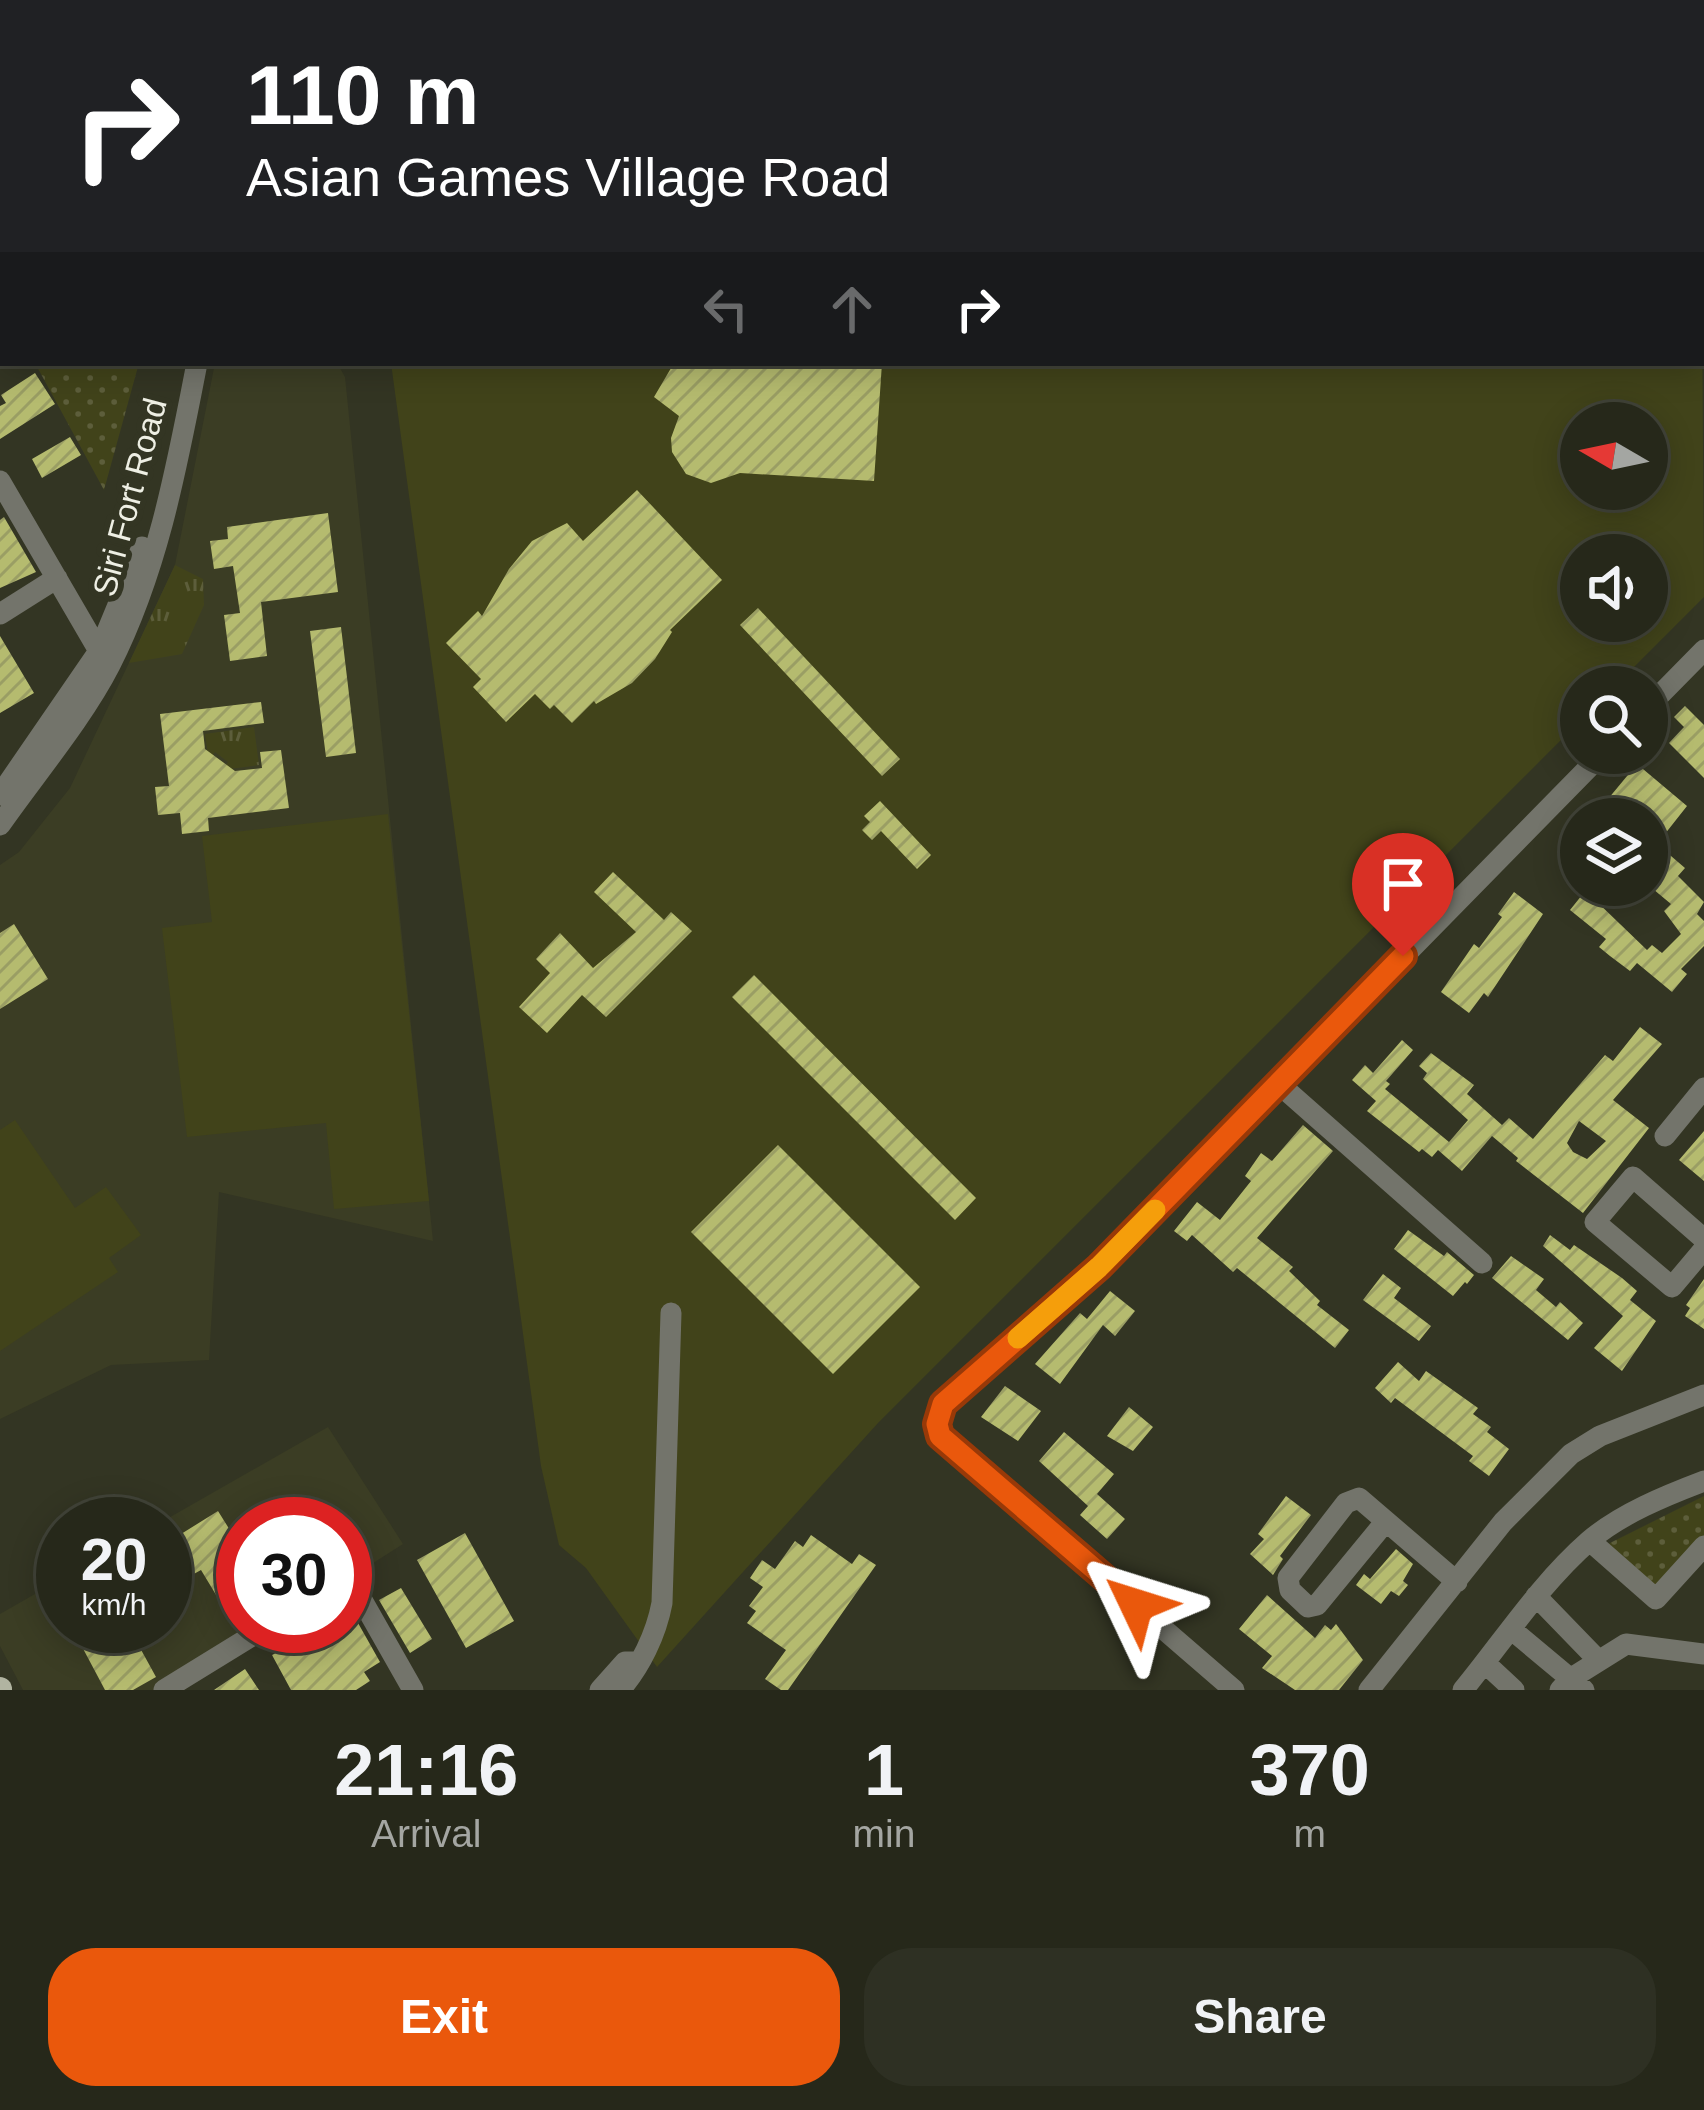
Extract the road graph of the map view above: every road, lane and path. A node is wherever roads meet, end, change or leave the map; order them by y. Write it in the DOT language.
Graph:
graph roads {
  1 [pos="183,366"];
  2 [pos="196,366"];
  3 [pos="2,487"];
  4 [pos="57,578"];
  5 [pos="0,614"];
  6 [pos="1704,650"];
  7 [pos="99,651"];
  8 [pos="1668,687"];
  9 [pos="1582,774"];
  10 [pos="0,795"];
  11 [pos="0,826"];
  12 [pos="1279,1084"];
  13 [pos="1704,1088"];
  14 [pos="1665,1136"];
  15 [pos="1704,1239"];
  16 [pos="1704,1249"];
  17 [pos="1482,1263"];
  18 [pos="671,1313"];
  19 [pos="1704,1395"];
  20 [pos="1704,1481"];
  21 [pos="1386,1521"];
  22 [pos="1590,1540"];
  23 [pos="1704,1546"];
  24 [pos="1457,1582"];
  25 [pos="1536,1596"];
  26 [pos="372,1618"];
  27 [pos="1512,1630"];
  28 [pos="224,1653"];
  29 [pos="1704,1654"];
  30 [pos="1599,1661"];
  31 [pos="635,1662"];
  32 [pos="1485,1663"];
  33 [pos="1571,1686"];
  34 [pos="164,1690"];
  35 [pos="413,1690"];
  36 [pos="600,1690"];
  37 [pos="620,1690"];
  38 [pos="1234,1690"];
  39 [pos="1370,1690"];
  40 [pos="1463,1690"];
  41 [pos="1514,1690"];
  1 -- 7 [label="street, Siri Fort Road"];
  2 -- 11 [label="street, Siri Fort Road"];
  3 -- 4 [label="street"];
  4 -- 5 [label="street"];
  4 -- 7 [label="street"];
  6 -- 8 [label="street"];
  7 -- 10 [label="street, Siri Fort Road"];
  9 -- 12 [label="street"];
  12 -- 17 [label="street"];
  12 -- 38 [label="street"];
  13 -- 14 [label="street"];
  15 -- 16 [label="street"];
  18 -- 31 [label="street"];
  19 -- 24 [label="street"];
  20 -- 22 [label="street"];
  21 -- 21 [label="street"];
  21 -- 24 [label="street"];
  22 -- 23 [label="street"];
  22 -- 25 [label="street"];
  24 -- 39 [label="street"];
  25 -- 27 [label="street"];
  25 -- 30 [label="street"];
  26 -- 35 [label="street"];
  27 -- 32 [label="street"];
  27 -- 33 [label="street"];
  28 -- 34 [label="street"];
  29 -- 30 [label="street"];
  30 -- 33 [label="street"];
  31 -- 36 [label="street"];
  31 -- 37 [label="street"];
  32 -- 40 [label="street"];
  32 -- 41 [label="street"];
}
